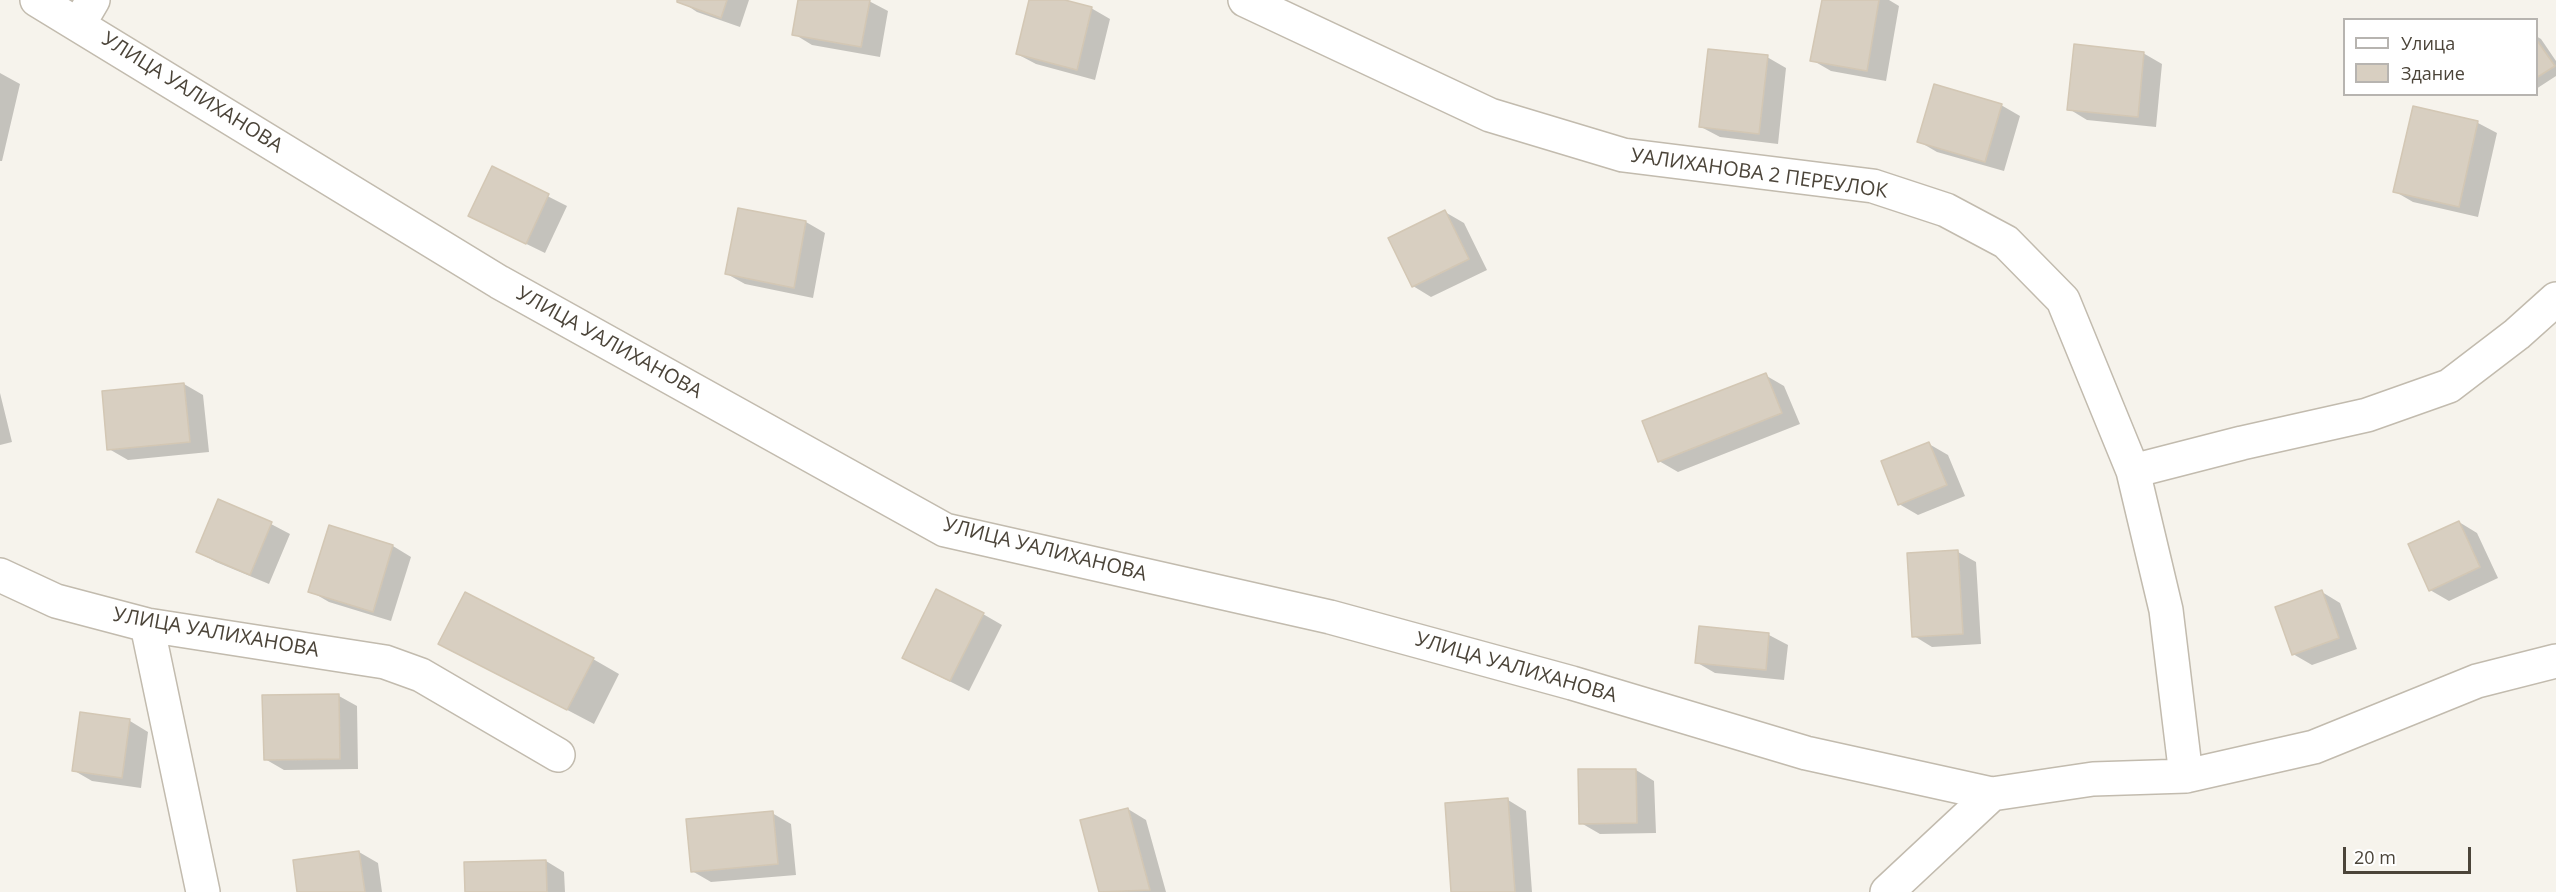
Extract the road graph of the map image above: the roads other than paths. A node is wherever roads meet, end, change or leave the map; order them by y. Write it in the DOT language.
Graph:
graph roads {
  1 [pos="37,0"];
  2 [pos="1245,0"];
  3 [pos="86,12"];
  4 [pos="2556,299"];
  5 [pos="2133,471"];
  6 [pos="0,575"];
  7 [pos="147,624"];
  8 [pos="2556,661"];
  9 [pos="558,755"];
  10 [pos="2186,776"];
  11 [pos="1992,794"];
  12 [pos="203,892"];
  13 [pos="1887,892"];
  1 -- 3 [label="street, УЛИЦА УАЛИХАНОВА"];
  2 -- 5 [label="street, УАЛИХАНОВА 2 ПЕРЕУЛОК"];
  3 -- 11 [label="street, УЛИЦА УАЛИХАНОВА"];
  4 -- 5 [label="street"];
  5 -- 10 [label="street, УАЛИХАНОВА 2 ПЕРЕУЛОК"];
  6 -- 7 [label="street, УЛИЦА УАЛИХАНОВА"];
  7 -- 9 [label="street, УЛИЦА УАЛИХАНОВА"];
  7 -- 12 [label="street"];
  8 -- 10 [label="street, УЛИЦА УАЛИХАНОВА"];
  10 -- 11 [label="street, УЛИЦА УАЛИХАНОВА"];
  11 -- 13 [label="street"];
}
